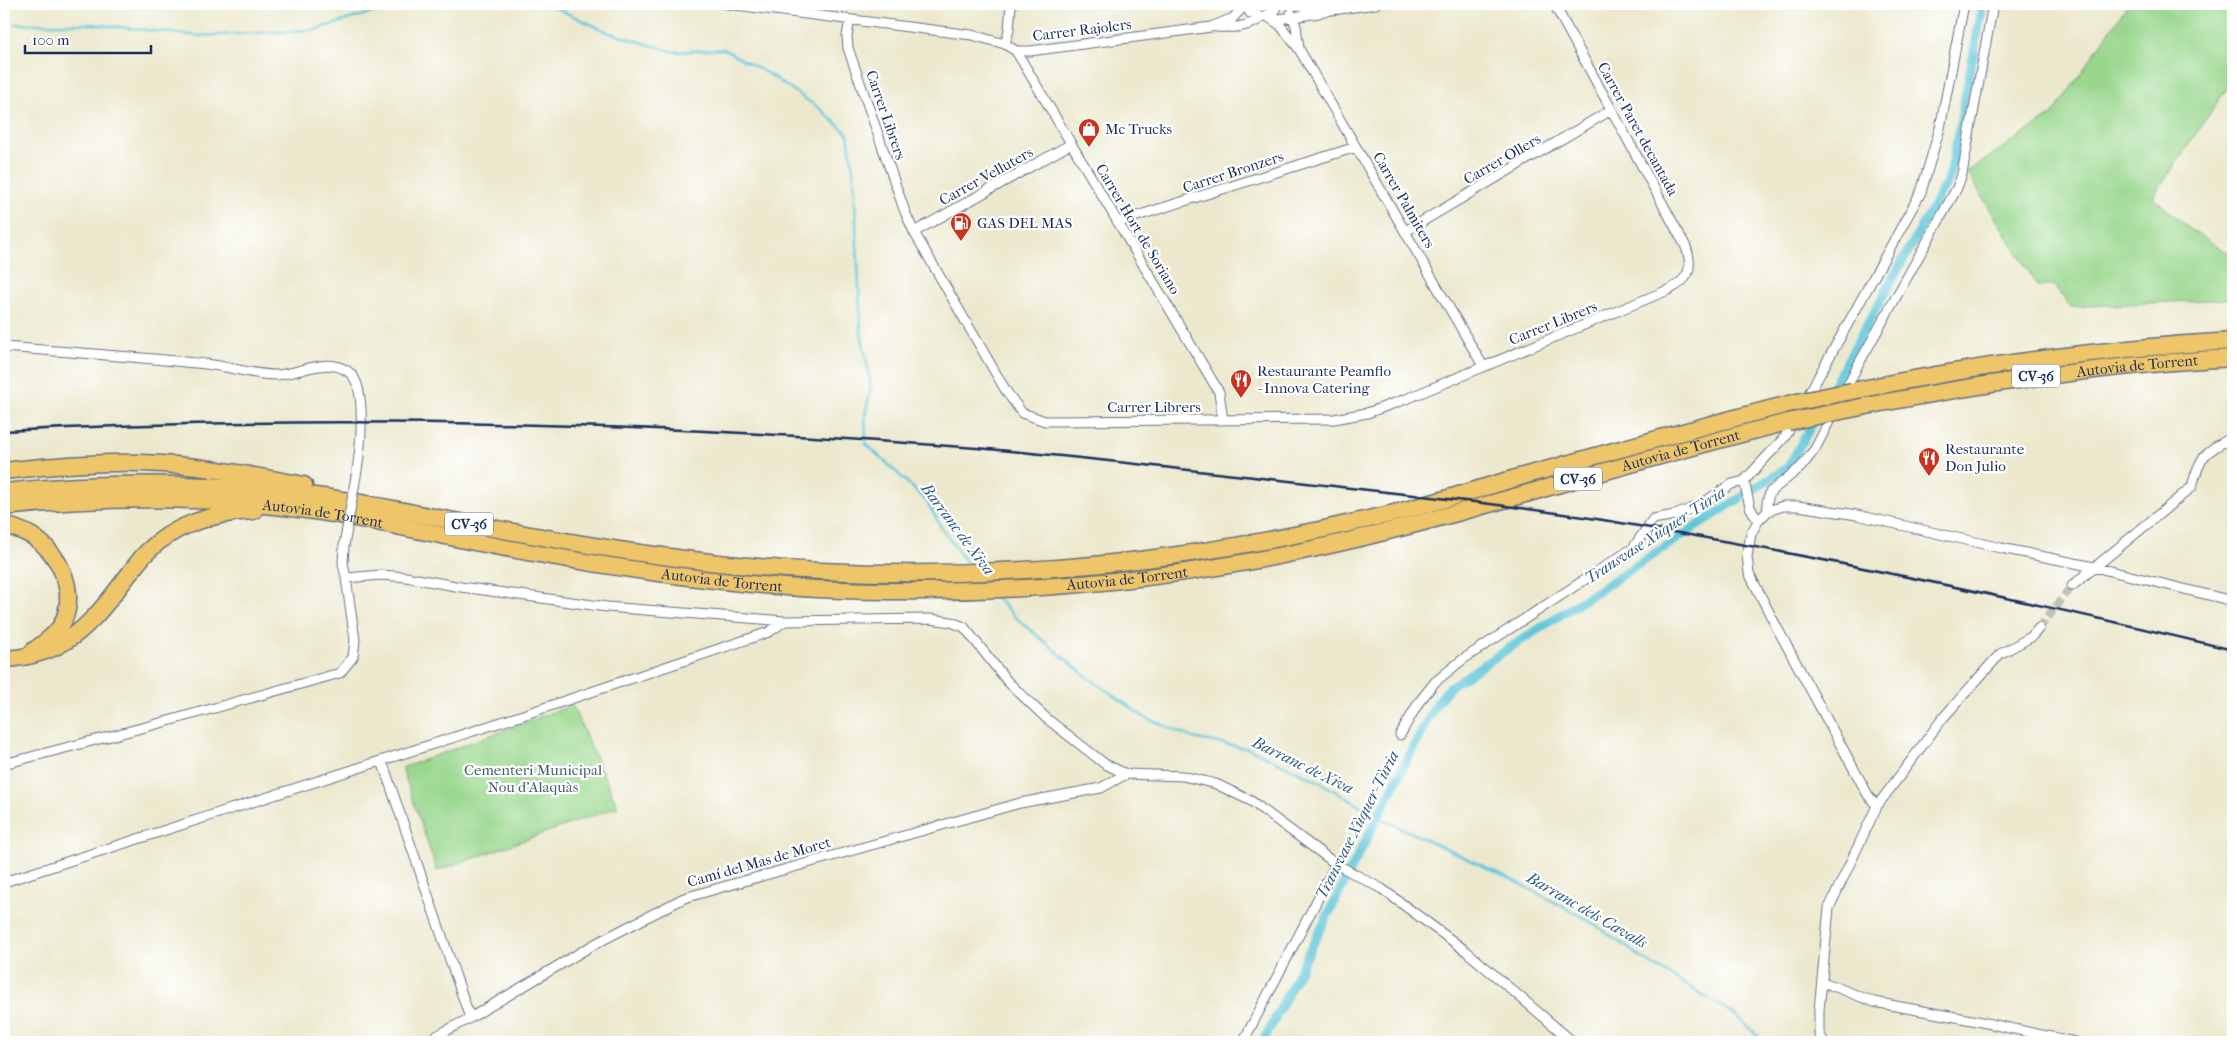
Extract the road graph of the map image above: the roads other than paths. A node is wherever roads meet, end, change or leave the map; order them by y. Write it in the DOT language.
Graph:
graph roads {
  1 [pos="727,4"];
  2 [pos="1010,4"];
  3 [pos="1246,4"];
  4 [pos="1278,4"];
  5 [pos="1286,4"];
  6 [pos="1290,4"];
  7 [pos="1376,4"];
  8 [pos="1554,4"];
  9 [pos="1964,4"];
  10 [pos="1993,4"];
  11 [pos="1324,11"];
  12 [pos="1266,16"];
  13 [pos="1310,16"];
  14 [pos="1293,18"];
  15 [pos="850,20"];
  16 [pos="1211,27"];
  17 [pos="1298,34"];
  18 [pos="1005,44"];
  19 [pos="1299,49"];
  20 [pos="1016,51"];
  21 [pos="1612,110"];
  22 [pos="1071,144"];
  23 [pos="1356,147"];
  24 [pos="1118,222"];
  25 [pos="1406,231"];
  26 [pos="914,232"];
  27 [pos="1688,270"];
  28 [pos="2233,341"];
  29 [pos="4,347"];
  30 [pos="2233,358"];
  31 [pos="1483,366"];
  32 [pos="1223,420"];
  33 [pos="2233,437"];
  34 [pos="4,471"];
  35 [pos="1744,481"];
  36 [pos="4,492"];
  37 [pos="4,507"];
  38 [pos="1768,511"];
  39 [pos="1758,521"];
  40 [pos="4,524"];
  41 [pos="635,552"];
  42 [pos="2094,566"];
  43 [pos="346,578"];
  44 [pos="725,581"];
  45 [pos="2072,586"];
  46 [pos="2233,601"];
  47 [pos="785,621"];
  48 [pos="2039,628"];
  49 [pos="25,656"];
  50 [pos="4,660"];
  51 [pos="1400,736"];
  52 [pos="382,761"];
  53 [pos="4,764"];
  54 [pos="1126,774"];
  55 [pos="1877,806"];
  56 [pos="1336,864"];
  57 [pos="4,882"];
  58 [pos="1822,982"];
  59 [pos="470,1018"];
  60 [pos="425,1042"];
  61 [pos="1243,1042"];
  62 [pos="1573,1042"];
  63 [pos="1824,1042"];
  64 [pos="2075,1042"];
  1 -- 15 [label="street, Carrer Hort de Soriano"];
  2 -- 18 [label="street"];
  3 -- 12 [label="street, Carrer Palmiters"];
  3 -- 16 [label="street, Carrer Rajolers"];
  4 -- 12 [label="street"];
  5 -- 14 [label="street, Carrer Palmiters"];
  6 -- 11 [label="street, Carrer Rajolers"];
  7 -- 11 [label="street, Carrer Rajolers"];
  8 -- 21 [label="street, Carrer Paret decantada"];
  9 -- 35 [label="street"];
  10 -- 38 [label="street"];
  11 -- 13 [label="street, Carrer Rajolers"];
  12 -- 14 [label="street, Carrer Rajolers"];
  12 -- 16 [label="street, Carrer Rajolers"];
  12 -- 19 [label="street, Carrer Palmiters"];
  13 -- 14 [label="street, Carrer Rajolers"];
  13 -- 17 [label="street"];
  14 -- 17 [label="street, Carrer Palmiters"];
  15 -- 18 [label="street, Carrer Hort de Soriano"];
  15 -- 26 [label="street, Carrer Librers"];
  16 -- 20 [label="street, Carrer Rajolers"];
  17 -- 19 [label="street, Carrer Palmiters"];
  18 -- 20 [label="street, Carrer Hort de Soriano"];
  19 -- 23 [label="street, Carrer Palmiters"];
  20 -- 22 [label="street, Carrer Hort de Soriano"];
  21 -- 25 [label="street, Carrer Ollers"];
  21 -- 27 [label="street, Carrer Paret decantada"];
  22 -- 24 [label="street, Carrer Hort de Soriano"];
  22 -- 26 [label="street, Carrer Velluters"];
  23 -- 24 [label="street, Carrer Bronzers"];
  23 -- 25 [label="street, Carrer Palmiters"];
  24 -- 32 [label="street, Carrer Hort de Soriano"];
  25 -- 31 [label="street, Carrer Palmiters"];
  26 -- 32 [label="street, Carrer Librers"];
  27 -- 31 [label="street, Carrer Librers"];
  28 -- 41 [label="highway, Autovia de Torrent / CV-36, bridge"];
  29 -- 43 [label="street, bridge"];
  30 -- 44 [label="highway, Autovia de Torrent / CV-36, bridge"];
  31 -- 32 [label="street, Carrer Librers"];
  33 -- 42 [label="street"];
  34 -- 41 [label="highway"];
  35 -- 39 [label="street"];
  35 -- 51 [label="street"];
  36 -- 41 [label="highway, Autovia de Torrent / CV-36"];
  37 -- 44 [label="highway, Autovia de Torrent / CV-36"];
  38 -- 39 [label="street"];
  38 -- 42 [label="street"];
  39 -- 55 [label="street"];
  40 -- 49 [label="highway"];
  42 -- 45 [label="street"];
  42 -- 46 [label="street"];
  43 -- 47 [label="street"];
  43 -- 53 [label="street"];
  44 -- 49 [label="highway"];
  47 -- 52 [label="street"];
  47 -- 54 [label="street"];
  48 -- 55 [label="street"];
  49 -- 50 [label="highway"];
  52 -- 57 [label="street"];
  52 -- 59 [label="street"];
  54 -- 56 [label="street"];
  54 -- 59 [label="street, Camí del Mas de Moret"];
  55 -- 58 [label="street"];
  56 -- 61 [label="street"];
  56 -- 62 [label="street"];
  58 -- 63 [label="street"];
  58 -- 64 [label="street"];
  59 -- 60 [label="street, Camí del Mas de Moret"];
}
